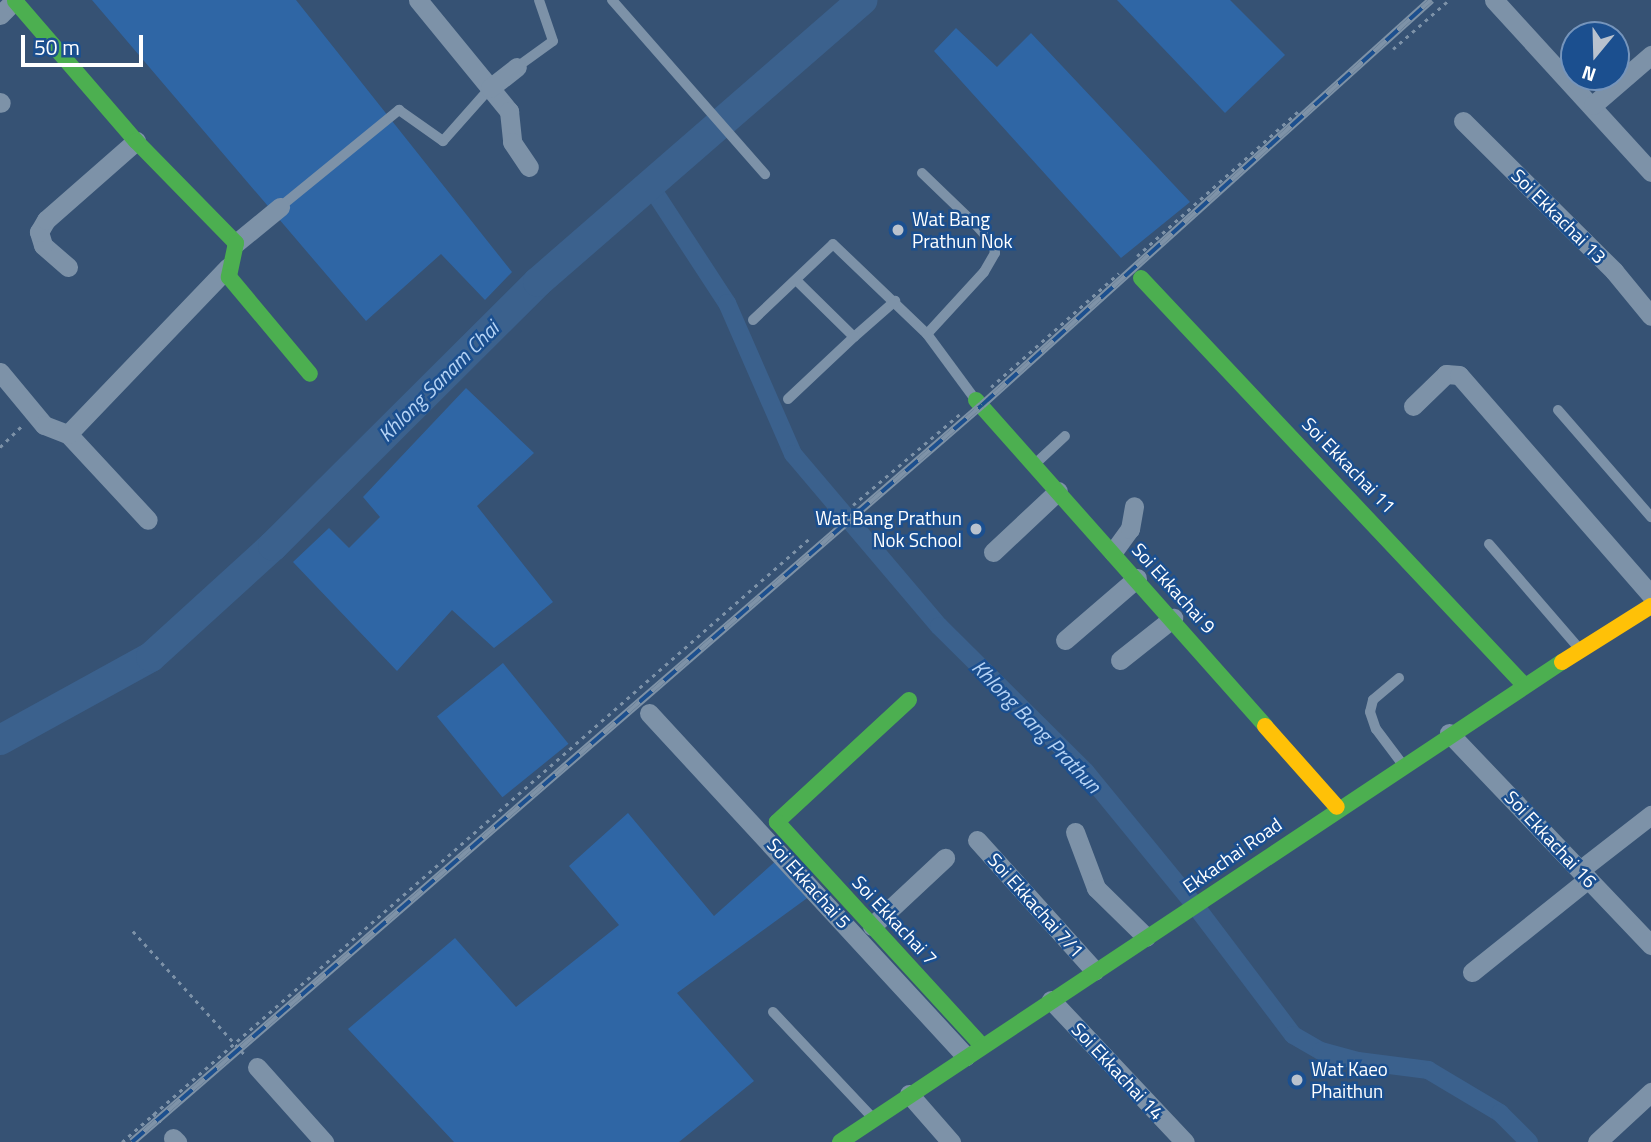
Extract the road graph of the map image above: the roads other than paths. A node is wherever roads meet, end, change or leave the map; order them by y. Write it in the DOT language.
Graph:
graph roads {
  1 [pos="15,0"];
  2 [pos="418,0"];
  3 [pos="539,0"];
  4 [pos="612,0"];
  5 [pos="1494,0"];
  6 [pos="0,15"];
  7 [pos="1651,55"];
  8 [pos="517,66"];
  9 [pos="490,88"];
  10 [pos="1593,105"];
  11 [pos="1463,121"];
  12 [pos="136,141"];
  13 [pos="1644,150"];
  14 [pos="529,167"];
  15 [pos="1651,172"];
  16 [pos="922,173"];
  17 [pos="765,174"];
  18 [pos="280,207"];
  19 [pos="236,243"];
  20 [pos="68,267"];
  21 [pos="229,267"];
  22 [pos="1141,278"];
  23 [pos="796,280"];
  24 [pos="895,301"];
  25 [pos="1651,316"];
  26 [pos="753,320"];
  27 [pos="927,334"];
  28 [pos="854,337"];
  29 [pos="0,372"];
  30 [pos="310,374"];
  31 [pos="788,399"];
  32 [pos="976,400"];
  33 [pos="1413,406"];
  34 [pos="1558,410"];
  35 [pos="68,434"];
  36 [pos="1065,436"];
  37 [pos="1033,465"];
  38 [pos="1058,491"];
  39 [pos="1134,506"];
  40 [pos="1651,517"];
  41 [pos="148,520"];
  42 [pos="1489,544"];
  43 [pos="993,552"];
  44 [pos="1113,552"];
  45 [pos="1138,578"];
  46 [pos="1651,595"];
  47 [pos="1651,606"];
  48 [pos="1173,618"];
  49 [pos="1065,640"];
  50 [pos="1581,650"];
  51 [pos="1119,660"];
  52 [pos="1399,678"];
  53 [pos="1524,685"];
  54 [pos="909,700"];
  55 [pos="649,713"];
  56 [pos="1449,733"];
  57 [pos="1402,764"];
  58 [pos="1338,807"];
  59 [pos="1651,814"];
  60 [pos="1075,832"];
  61 [pos="977,840"];
  62 [pos="945,858"];
  63 [pos="1584,875"];
  64 [pos="1644,925"];
  65 [pos="872,926"];
  66 [pos="1146,937"];
  67 [pos="1651,945"];
  68 [pos="1095,971"];
  69 [pos="1472,972"];
  70 [pos="1051,1000"];
  71 [pos="773,1012"];
  72 [pos="974,1051"];
  73 [pos="257,1067"];
  74 [pos="1651,1093"];
  75 [pos="909,1094"];
  76 [pos="873,1119"];
  77 [pos="324,1142"];
  78 [pos="840,1142"];
  79 [pos="951,1142"];
  80 [pos="1185,1142"];
  81 [pos="1597,1142"];
  1 -- 6 [label="street"];
  1 -- 12 [label="street"];
  2 -- 9 [label="street"];
  3 -- 8 [label="lane"];
  4 -- 17 [label="lane"];
  5 -- 10 [label="street"];
  7 -- 10 [label="street"];
  8 -- 9 [label="street"];
  9 -- 14 [label="street"];
  9 -- 18 [label="lane"];
  10 -- 13 [label="street"];
  11 -- 25 [label="street, Soi Ekkachai 13"];
  12 -- 19 [label="street"];
  12 -- 20 [label="street"];
  13 -- 15 [label="street"];
  16 -- 27 [label="lane"];
  18 -- 19 [label="street"];
  19 -- 21 [label="street"];
  21 -- 30 [label="street"];
  21 -- 35 [label="street"];
  22 -- 53 [label="street, Soi Ekkachai 11"];
  23 -- 24 [label="lane"];
  23 -- 26 [label="lane"];
  23 -- 28 [label="lane"];
  24 -- 27 [label="lane"];
  24 -- 28 [label="lane"];
  27 -- 32 [label="lane"];
  28 -- 31 [label="lane"];
  29 -- 35 [label="street"];
  32 -- 37 [label="street, Soi Ekkachai 9"];
  33 -- 46 [label="street"];
  34 -- 40 [label="lane"];
  35 -- 41 [label="street"];
  36 -- 37 [label="lane"];
  37 -- 38 [label="street, Soi Ekkachai 9"];
  38 -- 43 [label="street"];
  38 -- 44 [label="street, Soi Ekkachai 9"];
  39 -- 44 [label="street"];
  42 -- 50 [label="lane"];
  44 -- 45 [label="street, Soi Ekkachai 9"];
  45 -- 48 [label="street, Soi Ekkachai 9"];
  45 -- 49 [label="street"];
  47 -- 50 [label="street, Ekkachai Road"];
  48 -- 51 [label="street"];
  48 -- 58 [label="street, Soi Ekkachai 9"];
  50 -- 53 [label="street, Ekkachai Road"];
  52 -- 57 [label="lane"];
  53 -- 56 [label="street, Ekkachai Road"];
  54 -- 65 [label="street, Soi Ekkachai 7"];
  55 -- 72 [label="street, Soi Ekkachai 5"];
  56 -- 57 [label="street, Ekkachai Road"];
  56 -- 63 [label="street, Soi Ekkachai 16"];
  57 -- 58 [label="street, Ekkachai Road"];
  58 -- 66 [label="street, Ekkachai Road"];
  59 -- 63 [label="street"];
  60 -- 66 [label="street"];
  61 -- 68 [label="street, Soi Ekkachai 7/1"];
  62 -- 65 [label="street"];
  63 -- 64 [label="street, Soi Ekkachai 16"];
  63 -- 69 [label="street"];
  64 -- 67 [label="street, Soi Ekkachai 16"];
  65 -- 72 [label="street, Soi Ekkachai 7"];
  66 -- 68 [label="street, Ekkachai Road"];
  68 -- 70 [label="street, Ekkachai Road"];
  70 -- 72 [label="street, Ekkachai Road"];
  70 -- 80 [label="street, Soi Ekkachai 14"];
  71 -- 76 [label="lane"];
  72 -- 75 [label="street, Ekkachai Road"];
  73 -- 77 [label="street"];
  74 -- 81 [label="street"];
  75 -- 76 [label="street, Ekkachai Road"];
  75 -- 79 [label="street"];
  76 -- 78 [label="street, Ekkachai Road"];
}
